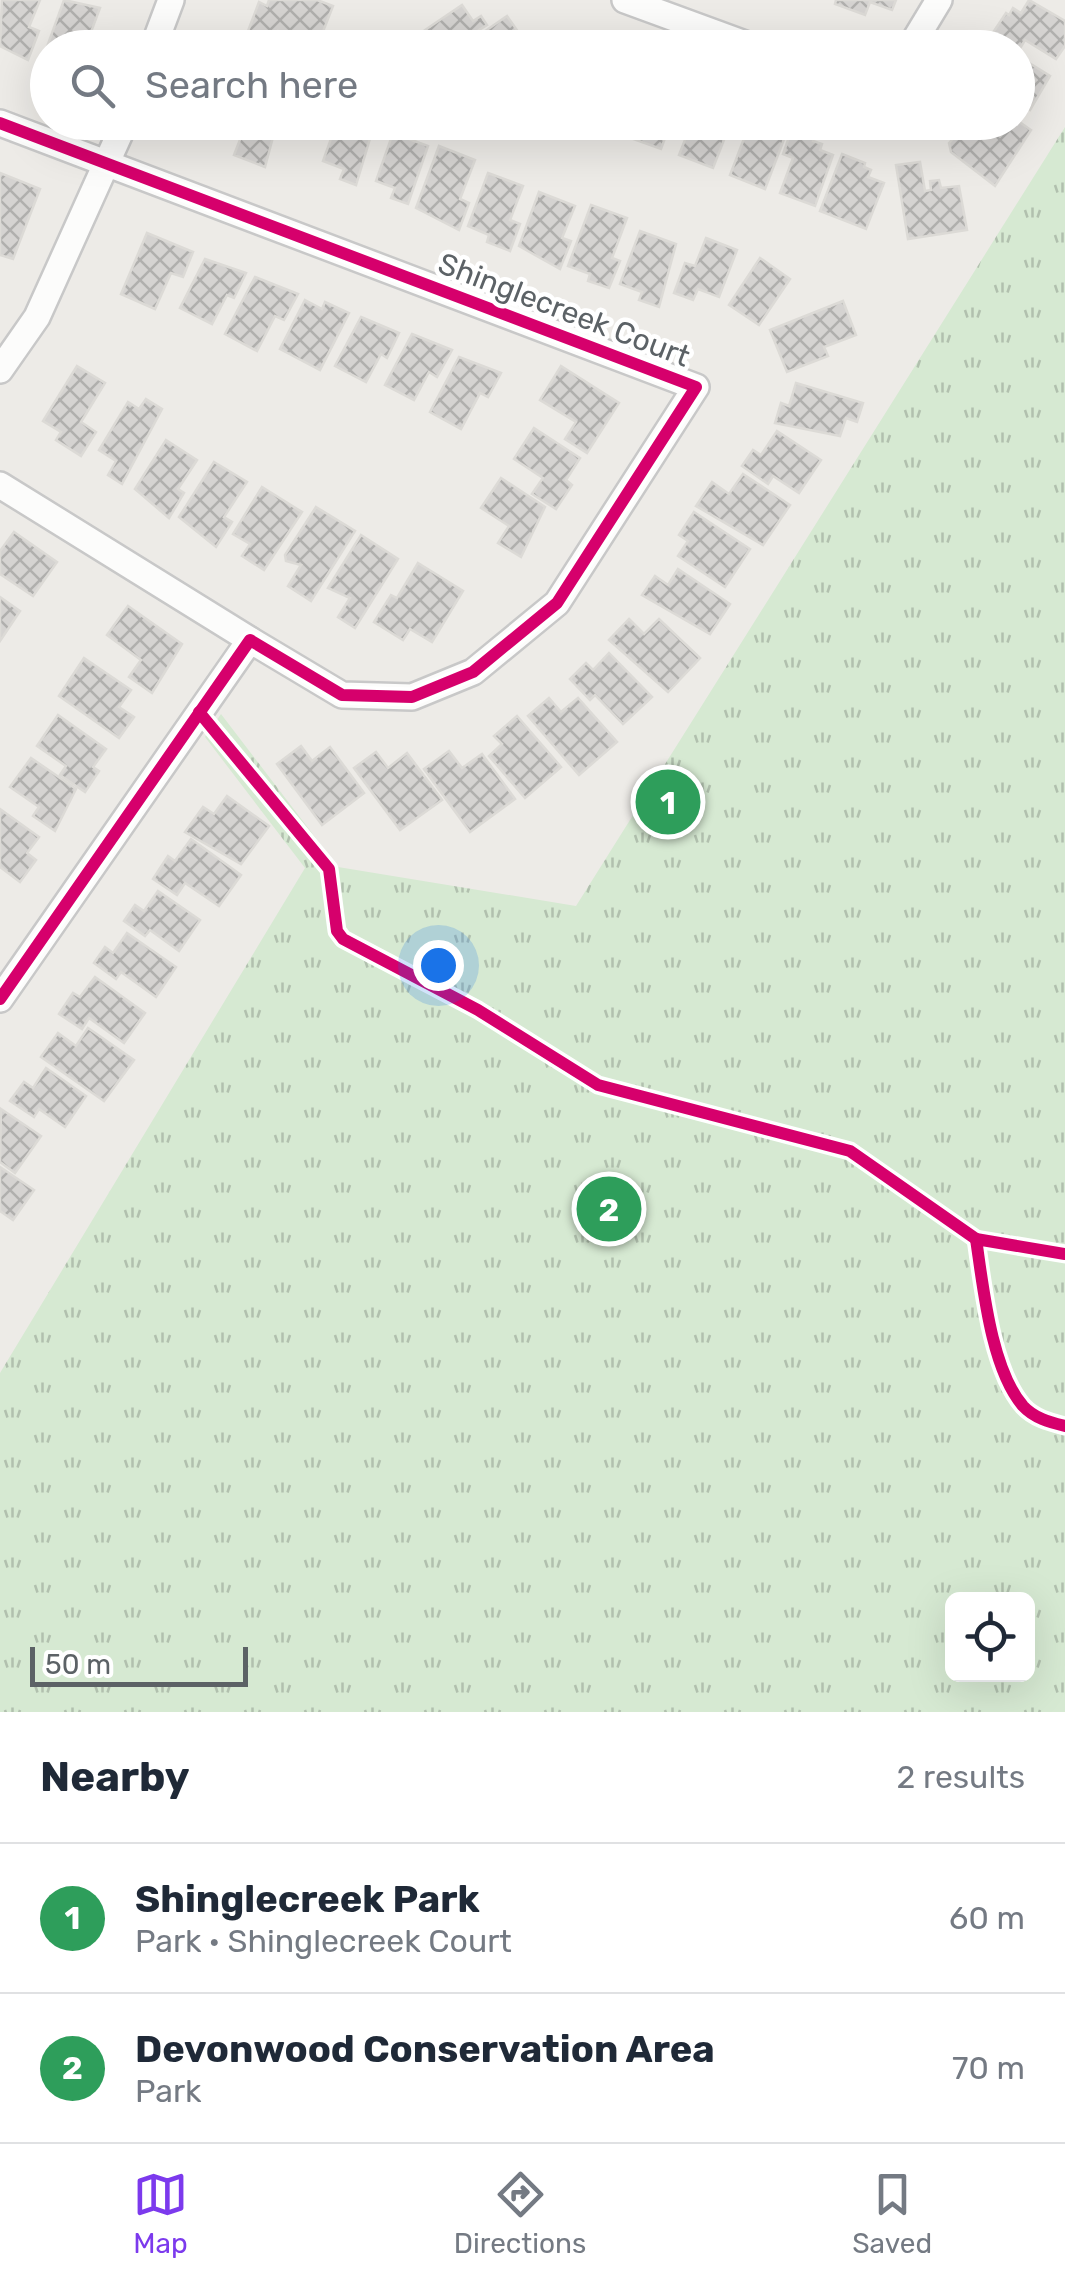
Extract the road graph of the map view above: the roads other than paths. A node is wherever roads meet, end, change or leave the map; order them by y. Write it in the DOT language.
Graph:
graph roads {
  1 [pos="171,0"];
  2 [pos="625,0"];
  3 [pos="939,0"];
  4 [pos="160,30"];
  5 [pos="707,30"];
  6 [pos="921,30"];
  7 [pos="0,122"];
  8 [pos="30,134"];
  9 [pos="47,140"];
  10 [pos="118,140"];
  11 [pos="109,164"];
  12 [pos="0,370"];
  13 [pos="0,485"];
  14 [pos="250,640"];
  15 [pos="0,999"];
  1 -- 4 [label="street"];
  2 -- 5 [label="street"];
  3 -- 6 [label="street"];
  7 -- 8 [label="street"];
  9 -- 11 [label="street"];
  10 -- 11 [label="street"];
  11 -- 12 [label="street"];
  11 -- 14 [label="street, Shinglecreek Court"];
  13 -- 14 [label="street"];
  14 -- 15 [label="street"];
}
